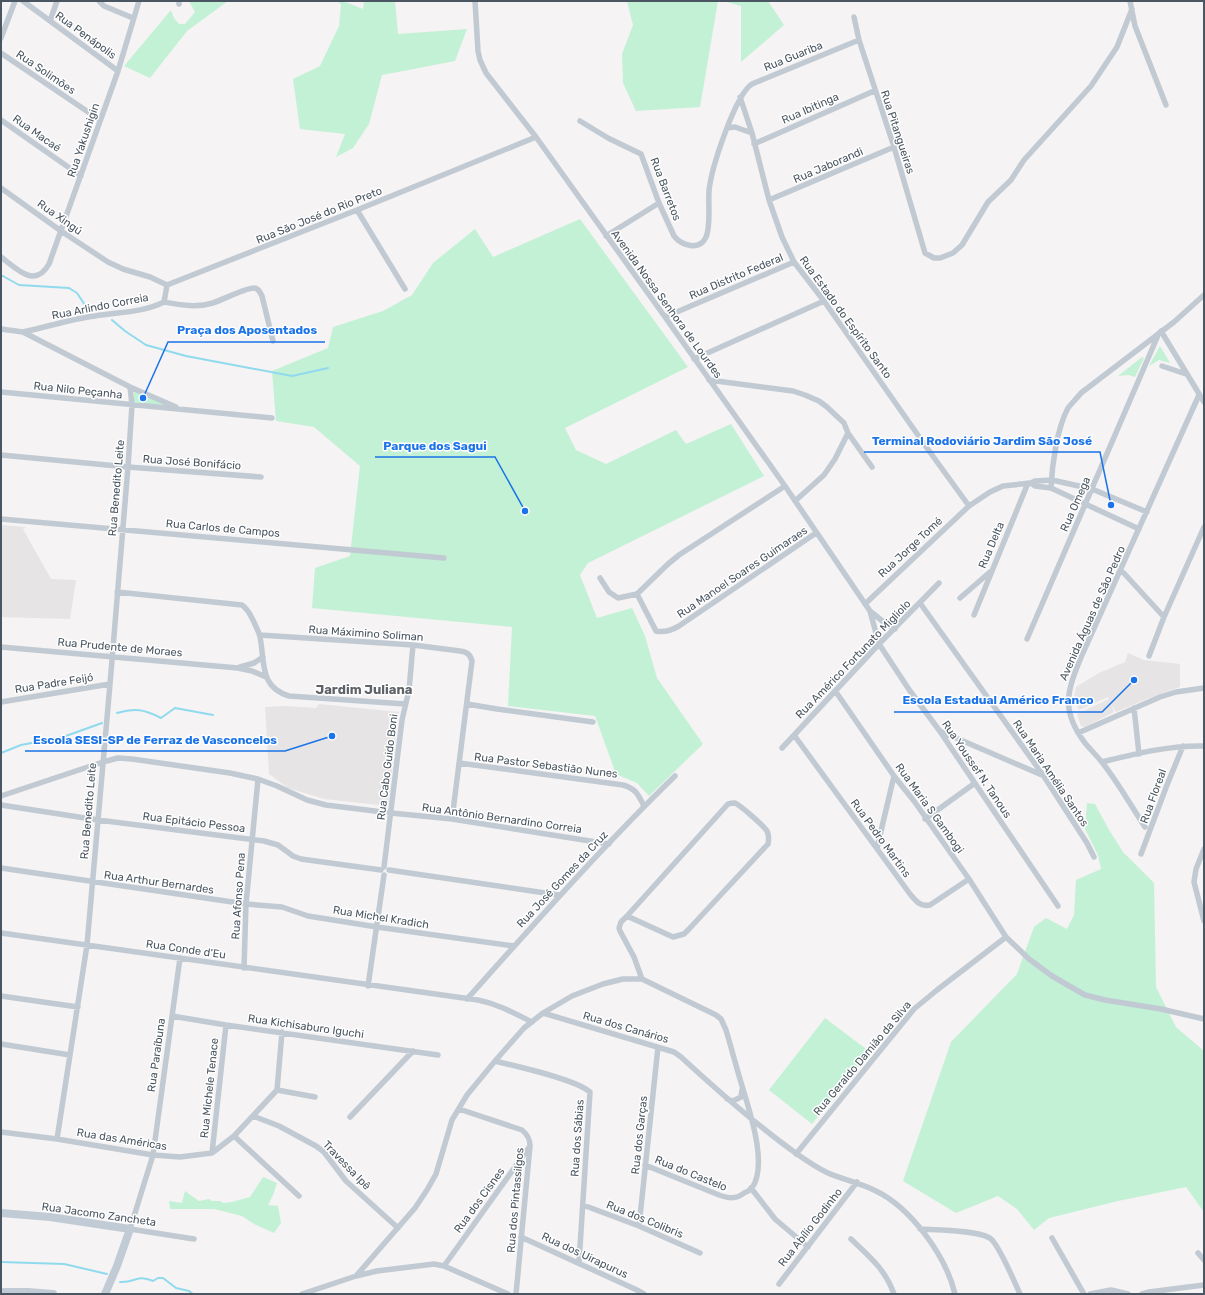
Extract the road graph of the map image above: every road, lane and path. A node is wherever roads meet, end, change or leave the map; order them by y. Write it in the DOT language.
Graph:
graph roads {
  1 [pos="15,1"];
  2 [pos="23,1"];
  3 [pos="57,1"];
  4 [pos="99,1"];
  5 [pos="139,1"];
  6 [pos="475,1"];
  7 [pos="1130,1"];
  8 [pos="1132,9"];
  9 [pos="854,17"];
  10 [pos="134,18"];
  11 [pos="50,21"];
  12 [pos="1,38"];
  13 [pos="859,40"];
  14 [pos="1,54"];
  15 [pos="118,71"];
  16 [pos="874,91"];
  17 [pos="740,97"];
  18 [pos="1166,104"];
  19 [pos="1,120"];
  20 [pos="100,120"];
  21 [pos="580,121"];
  22 [pos="727,128"];
  23 [pos="752,133"];
  24 [pos="536,137"];
  25 [pos="754,144"];
  26 [pos="894,147"];
  27 [pos="81,176"];
  28 [pos="1,188"];
  29 [pos="769,200"];
  30 [pos="659,203"];
  31 [pos="357,210"];
  32 [pos="61,231"];
  33 [pos="606,236"];
  34 [pos="1,257"];
  35 [pos="794,262"];
  36 [pos="167,285"];
  37 [pos="405,289"];
  38 [pos="1204,295"];
  39 [pos="824,301"];
  40 [pos="164,302"];
  41 [pos="665,317"];
  42 [pos="1,329"];
  43 [pos="23,332"];
  44 [pos="1160,332"];
  45 [pos="273,341"];
  46 [pos="694,359"];
  47 [pos="1162,366"];
  48 [pos="1186,374"];
  49 [pos="709,380"];
  50 [pos="130,387"];
  51 [pos="1,392"];
  52 [pos="1199,395"];
  53 [pos="1204,402"];
  54 [pos="132,405"];
  55 [pos="182,410"];
  56 [pos="272,418"];
  57 [pos="848,433"];
  58 [pos="1,456"];
  59 [pos="128,467"];
  60 [pos="872,467"];
  61 [pos="261,477"];
  62 [pos="1052,480"];
  63 [pos="1030,483"];
  64 [pos="785,486"];
  65 [pos="1051,488"];
  66 [pos="1092,489"];
  67 [pos="795,501"];
  68 [pos="1085,505"];
  69 [pos="969,506"];
  70 [pos="1147,512"];
  71 [pos="1,519"];
  72 [pos="1204,527"];
  73 [pos="1139,529"];
  74 [pos="123,530"];
  75 [pos="816,532"];
  76 [pos="444,558"];
  77 [pos="992,570"];
  78 [pos="1121,570"];
  79 [pos="600,578"];
  80 [pos="940,583"];
  81 [pos="118,592"];
  82 [pos="637,594"];
  83 [pos="960,598"];
  84 [pos="920,603"];
  85 [pos="865,604"];
  86 [pos="870,611"];
  87 [pos="974,615"];
  88 [pos="1164,617"];
  89 [pos="895,629"];
  90 [pos="260,635"];
  91 [pos="1028,639"];
  92 [pos="879,644"];
  93 [pos="413,645"];
  94 [pos="1,647"];
  95 [pos="112,656"];
  96 [pos="1149,656"];
  97 [pos="263,657"];
  98 [pos="238,668"];
  99 [pos="266,677"];
  100 [pos="110,684"];
  101 [pos="1204,688"];
  102 [pos="836,692"];
  103 [pos="1,702"];
  104 [pos="405,704"];
  105 [pos="467,704"];
  106 [pos="1134,708"];
  107 [pos="593,722"];
  108 [pos="939,730"];
  109 [pos="1078,733"];
  110 [pos="794,735"];
  111 [pos="1184,746"];
  112 [pos="1204,746"];
  113 [pos="782,748"];
  114 [pos="1139,754"];
  115 [pos="102,762"];
  116 [pos="1102,762"];
  117 [pos="459,764"];
  118 [pos="1043,775"];
  119 [pos="675,776"];
  120 [pos="894,776"];
  121 [pos="258,779"];
  122 [pos="975,783"];
  123 [pos="1,796"];
  124 [pos="1,805"];
  125 [pos="644,806"];
  126 [pos="391,813"];
  127 [pos="452,819"];
  128 [pos="925,819"];
  129 [pos="98,820"];
  130 [pos="1146,827"];
  131 [pos="252,840"];
  132 [pos="609,844"];
  133 [pos="877,848"];
  134 [pos="1204,849"];
  135 [pos="1141,854"];
  136 [pos="1094,857"];
  137 [pos="1,868"];
  138 [pos="385,870"];
  139 [pos="969,879"];
  140 [pos="92,882"];
  141 [pos="559,895"];
  142 [pos="246,904"];
  143 [pos="1058,906"];
  144 [pos="627,916"];
  145 [pos="1204,921"];
  146 [pos="377,927"];
  147 [pos="1,932"];
  148 [pos="1006,937"];
  149 [pos="87,945"];
  150 [pos="514,946"];
  151 [pos="180,958"];
  152 [pos="244,968"];
  153 [pos="642,979"];
  154 [pos="368,986"];
  155 [pos="1,996"];
  156 [pos="467,998"];
  157 [pos="78,1007"];
  158 [pos="543,1014"];
  159 [pos="172,1016"];
  160 [pos="1204,1019"];
  161 [pos="532,1022"];
  162 [pos="226,1025"];
  163 [pos="282,1032"];
  164 [pos="1,1044"];
  165 [pos="658,1047"];
  166 [pos="413,1051"];
  167 [pos="70,1055"];
  168 [pos="438,1055"];
  169 [pos="495,1061"];
  170 [pos="743,1089"];
  171 [pos="276,1090"];
  172 [pos="314,1097"];
  173 [pos="727,1099"];
  174 [pos="459,1109"];
  175 [pos="253,1116"];
  176 [pos="350,1117"];
  177 [pos="752,1119"];
  178 [pos="1,1132"];
  179 [pos="234,1136"];
  180 [pos="57,1139"];
  181 [pos="530,1146"];
  182 [pos="212,1152"];
  183 [pos="796,1154"];
  184 [pos="153,1155"];
  185 [pos="645,1165"];
  186 [pos="857,1182"];
  187 [pos="751,1188"];
  188 [pos="299,1196"];
  189 [pos="583,1205"];
  190 [pos="1,1213"];
  191 [pos="639,1226"];
  192 [pos="398,1228"];
  193 [pos="130,1229"];
  194 [pos="920,1229"];
  195 [pos="522,1237"];
  196 [pos="1052,1238"];
  197 [pos="194,1239"];
  198 [pos="851,1239"];
  199 [pos="808,1247"];
  200 [pos="700,1253"];
  201 [pos="1198,1253"];
  202 [pos="1204,1260"];
  203 [pos="579,1262"];
  204 [pos="444,1266"];
  205 [pos="356,1276"];
  206 [pos="779,1284"];
  207 [pos="1204,1285"];
  208 [pos="1,1292"];
  209 [pos="642,1293"];
  210 [pos="53,1294"];
  211 [pos="105,1294"];
  212 [pos="302,1294"];
  213 [pos="508,1294"];
  214 [pos="516,1294"];
  215 [pos="894,1294"];
  216 [pos="955,1294"];
  217 [pos="1020,1294"];
  218 [pos="1084,1294"];
  219 [pos="1090,1294"];
  220 [pos="1128,1294"];
  221 [pos="1142,1294"];
  1 -- 12 [label="street"];
  2 -- 11 [label="street, Rua Penápolis"];
  3 -- 11 [label="street"];
  4 -- 10 [label="street"];
  5 -- 10 [label="street, Rua Yakushigin"];
  6 -- 24 [label="street, Avenida Nossa Senhora de Lourdes"];
  7 -- 8 [label="street"];
  8 -- 18 [label="street"];
  8 -- 26 [label="street, Rua Pitangueiras"];
  9 -- 13 [label="street, Rua Pitangueiras"];
  10 -- 15 [label="street, Rua Yakushigin"];
  11 -- 15 [label="street, Rua Penápolis"];
  13 -- 16 [label="street, Rua Pitangueiras"];
  13 -- 17 [label="street, Rua Guariba"];
  14 -- 20 [label="street, Rua Solimões"];
  15 -- 20 [label="street, Rua Yakushigin"];
  16 -- 25 [label="street, Rua Ibitinga"];
  16 -- 26 [label="street, Rua Pitangueiras"];
  17 -- 22 [label="street, Rua Barretos"];
  17 -- 23 [label="street, Rua Estado do Espírito Santo"];
  19 -- 27 [label="street, Rua Macaé"];
  20 -- 27 [label="street, Rua Yakushigin"];
  21 -- 30 [label="street, Rua Barretos"];
  22 -- 23 [label="street"];
  22 -- 30 [label="street, Rua Barretos"];
  23 -- 25 [label="street, Rua Estado do Espírito Santo"];
  24 -- 31 [label="street, Rua São José do Rio Preto"];
  24 -- 33 [label="street, Avenida Nossa Senhora de Lourdes"];
  25 -- 29 [label="street, Rua Estado do Espírito Santo"];
  26 -- 29 [label="street, Rua Jaborandi"];
  27 -- 32 [label="street, Rua Yakushigin"];
  28 -- 32 [label="street, Rua Xingú"];
  29 -- 35 [label="street, Rua Estado do Espírito Santo"];
  30 -- 33 [label="street"];
  31 -- 36 [label="street, Rua São José do Rio Preto"];
  31 -- 37 [label="street"];
  32 -- 34 [label="street, Rua Yakushigin"];
  32 -- 36 [label="street, Rua Xingú"];
  33 -- 41 [label="street, Avenida Nossa Senhora de Lourdes"];
  35 -- 39 [label="street, Rua Estado do Espírito Santo"];
  35 -- 41 [label="street, Rua Distrito Federal"];
  36 -- 40 [label="street, Rua Arlindo Correia"];
  38 -- 44 [label="street"];
  39 -- 46 [label="street"];
  39 -- 69 [label="street, Rua Estado do Espírito Santo"];
  40 -- 43 [label="street, Rua Arlindo Correia"];
  40 -- 45 [label="street"];
  41 -- 46 [label="street, Avenida Nossa Senhora de Lourdes"];
  42 -- 43 [label="street"];
  43 -- 50 [label="street"];
  44 -- 48 [label="street"];
  44 -- 62 [label="street"];
  44 -- 66 [label="street, Rua Omega"];
  46 -- 49 [label="street, Avenida Nossa Senhora de Lourdes"];
  47 -- 48 [label="street"];
  48 -- 52 [label="street"];
  49 -- 57 [label="street"];
  49 -- 64 [label="street, Avenida Nossa Senhora de Lourdes"];
  50 -- 54 [label="street, Rua Benedito Leite"];
  50 -- 55 [label="street"];
  51 -- 54 [label="street, Rua Nilo Peçanha"];
  52 -- 53 [label="street"];
  52 -- 70 [label="street, Avenida Águas de São Pedro"];
  54 -- 55 [label="street, Rua Nilo Peçanha"];
  54 -- 59 [label="street, Rua Benedito Leite"];
  55 -- 56 [label="street, Rua Nilo Peçanha"];
  57 -- 60 [label="street"];
  57 -- 67 [label="street"];
  58 -- 59 [label="street, Rua José Bonifácio"];
  59 -- 61 [label="street, Rua José Bonifácio"];
  59 -- 74 [label="street, Rua Benedito Leite"];
  62 -- 63 [label="street, Rua Jorge Tomé"];
  62 -- 65 [label="street"];
  62 -- 66 [label="street, Rua Jorge Tomé"];
  63 -- 65 [label="street"];
  63 -- 69 [label="street, Rua Jorge Tomé"];
  63 -- 77 [label="street, Rua Delta"];
  64 -- 67 [label="street, Avenida Nossa Senhora de Lourdes"];
  64 -- 82 [label="street"];
  65 -- 68 [label="street"];
  66 -- 68 [label="street, Rua Omega"];
  66 -- 70 [label="street, Rua Jorge Tomé"];
  67 -- 75 [label="street, Avenida Nossa Senhora de Lourdes"];
  68 -- 73 [label="street"];
  68 -- 91 [label="street, Rua Omega"];
  69 -- 85 [label="street, Rua Jorge Tomé"];
  70 -- 73 [label="street, Avenida Águas de São Pedro"];
  71 -- 74 [label="street, Rua Carlos de Campos"];
  72 -- 88 [label="street"];
  73 -- 78 [label="street, Avenida Águas de São Pedro"];
  74 -- 76 [label="street, Rua Carlos de Campos"];
  74 -- 81 [label="street, Rua Benedito Leite"];
  75 -- 82 [label="street, Rua Manoel Soares Guimaraes"];
  75 -- 85 [label="street, Avenida Nossa Senhora de Lourdes"];
  77 -- 83 [label="street"];
  77 -- 87 [label="street, Rua Delta"];
  78 -- 88 [label="street"];
  78 -- 109 [label="street, Avenida Águas de São Pedro"];
  79 -- 82 [label="street"];
  80 -- 84 [label="street, Rua Américo Fortunato Migliolo"];
  81 -- 90 [label="street"];
  81 -- 95 [label="street, Rua Benedito Leite"];
  84 -- 89 [label="street, Rua Américo Fortunato Migliolo"];
  84 -- 118 [label="street, Rua Maria Amélia Santos"];
  85 -- 86 [label="street, Avenida Nossa Senhora de Lourdes"];
  86 -- 89 [label="street"];
  86 -- 92 [label="street, Rua Youssef N. Tanous"];
  88 -- 96 [label="street"];
  89 -- 92 [label="street, Rua Américo Fortunato Migliolo"];
  90 -- 93 [label="street, Rua Máximino Soliman"];
  90 -- 97 [label="street"];
  92 -- 102 [label="street, Rua Américo Fortunato Migliolo"];
  92 -- 108 [label="street, Rua Youssef N. Tanous"];
  93 -- 104 [label="street, Rua Cabo Guido Boni"];
  93 -- 105 [label="street, Rua Máximino Soliman"];
  94 -- 95 [label="street, Rua Prudente de Moraes"];
  95 -- 98 [label="street, Rua Prudente de Moraes"];
  95 -- 100 [label="street, Rua Benedito Leite"];
  97 -- 98 [label="street, Rua Prudente de Moraes"];
  97 -- 99 [label="street"];
  98 -- 99 [label="street, Rua Prudente de Moraes"];
  99 -- 104 [label="street"];
  100 -- 103 [label="street, Rua Padre Feijó"];
  100 -- 115 [label="street, Rua Benedito Leite"];
  101 -- 106 [label="street"];
  102 -- 110 [label="street, Rua Américo Fortunato Migliolo"];
  102 -- 120 [label="street, Rua Maria S Gambogi"];
  104 -- 126 [label="street, Rua Cabo Guido Boni"];
  105 -- 107 [label="street"];
  105 -- 117 [label="street"];
  106 -- 109 [label="street"];
  106 -- 114 [label="street"];
  108 -- 118 [label="street"];
  108 -- 122 [label="street, Rua Youssef N. Tanous"];
  109 -- 116 [label="street, Avenida Águas de São Pedro"];
  110 -- 113 [label="street, Rua Américo Fortunato Migliolo"];
  110 -- 133 [label="street, Rua Pedro Martins"];
  111 -- 112 [label="street"];
  111 -- 114 [label="street"];
  111 -- 135 [label="street, Rua Floreal"];
  114 -- 116 [label="street"];
  115 -- 121 [label="street, Rua Antônio Bernardino Correia"];
  115 -- 123 [label="street, Rua Antônio Bernardino Correia"];
  115 -- 129 [label="street, Rua Benedito Leite"];
  116 -- 130 [label="street, Avenida Águas de São Pedro"];
  117 -- 125 [label="street, Rua Pastor Sebastião Nunes"];
  117 -- 127 [label="street"];
  118 -- 136 [label="street, Rua Maria Amélia Santos"];
  119 -- 125 [label="street, Rua José Gomes da Cruz"];
  120 -- 128 [label="street, Rua Maria S Gambogi"];
  120 -- 133 [label="street"];
  121 -- 126 [label="street, Rua Antônio Bernardino Correia"];
  121 -- 131 [label="street, Rua Afonso Pena"];
  122 -- 128 [label="street"];
  122 -- 143 [label="street, Rua Youssef N. Tanous"];
  124 -- 129 [label="street, Rua Epitácio Pessoa"];
  125 -- 132 [label="street, Rua José Gomes da Cruz"];
  126 -- 127 [label="street, Rua Antônio Bernardino Correia"];
  126 -- 138 [label="street, Rua Cabo Guido Boni"];
  127 -- 132 [label="street, Rua Antônio Bernardino Correia"];
  128 -- 139 [label="street, Rua Maria S Gambogi"];
  129 -- 131 [label="street, Rua Epitácio Pessoa"];
  129 -- 140 [label="street, Rua Benedito Leite"];
  131 -- 138 [label="street, Rua Epitácio Pessoa"];
  131 -- 142 [label="street, Rua Afonso Pena"];
  132 -- 141 [label="street, Rua José Gomes da Cruz"];
  133 -- 139 [label="street, Rua Pedro Martins"];
  134 -- 145 [label="street"];
  137 -- 140 [label="street, Rua Arthur Bernardes"];
  138 -- 141 [label="street, Rua Epitácio Pessoa"];
  138 -- 146 [label="street, Rua Cabo Guido Boni"];
  139 -- 148 [label="street, Rua Maria S Gambogi"];
  140 -- 142 [label="street, Rua Arthur Bernardes"];
  140 -- 149 [label="street, Rua Benedito Leite"];
  141 -- 150 [label="street, Rua José Gomes da Cruz"];
  142 -- 146 [label="street, Rua Michel Kradich"];
  142 -- 152 [label="street, Rua Afonso Pena"];
  144 -- 144 [label="street"];
  144 -- 153 [label="street"];
  146 -- 150 [label="street, Rua Michel Kradich"];
  146 -- 154 [label="street, Rua Cabo Guido Boni"];
  147 -- 149 [label="street, Rua Conde d'Eu"];
  148 -- 160 [label="street, Rua Maria S Gambogi"];
  148 -- 183 [label="street, Rua Geraldo Damião da Silva"];
  149 -- 151 [label="street, Rua Conde d'Eu"];
  149 -- 157 [label="street, Rua Benedito Leite"];
  150 -- 156 [label="street, Rua José Gomes da Cruz"];
  151 -- 152 [label="street, Rua Conde d'Eu"];
  151 -- 159 [label="street, Rua Paraíbuna"];
  152 -- 154 [label="street, Rua Conde d'Eu"];
  153 -- 158 [label="street"];
  153 -- 170 [label="street"];
  154 -- 156 [label="street, Rua Conde d'Eu"];
  155 -- 157 [label="street"];
  156 -- 161 [label="street, Rua Conde d'Eu"];
  157 -- 167 [label="street, Rua Benedito Leite"];
  158 -- 161 [label="street"];
  158 -- 165 [label="street, Rua dos Canários"];
  159 -- 162 [label="street, Rua Kichisaburo Iguchi"];
  159 -- 184 [label="street, Rua Paraíbuna"];
  161 -- 169 [label="street"];
  162 -- 163 [label="street, Rua Kichisaburo Iguchi"];
  162 -- 182 [label="street, Rua Michele Tenace"];
  163 -- 166 [label="street, Rua Kichisaburo Iguchi"];
  163 -- 171 [label="street"];
  164 -- 167 [label="street"];
  165 -- 173 [label="street, Rua dos Canários"];
  165 -- 185 [label="street, Rua dos Garças"];
  166 -- 168 [label="street, Rua Kichisaburo Iguchi"];
  166 -- 176 [label="street"];
  167 -- 180 [label="street, Rua Benedito Leite"];
  169 -- 174 [label="street"];
  169 -- 189 [label="street, Rua dos Sábias"];
  170 -- 173 [label="street"];
  170 -- 177 [label="street"];
  171 -- 172 [label="street"];
  171 -- 175 [label="street, Rua das Américas"];
  173 -- 177 [label="street, Rua dos Canários"];
  174 -- 181 [label="street, Rua dos Pintassilgos"];
  174 -- 192 [label="street"];
  175 -- 179 [label="street, Rua das Américas"];
  175 -- 192 [label="street, Travessa Ipê"];
  177 -- 183 [label="street, Rua dos Canários"];
  177 -- 187 [label="street"];
  178 -- 180 [label="street, Rua das Américas"];
  179 -- 182 [label="street, Rua das Américas"];
  179 -- 188 [label="street"];
  180 -- 184 [label="street, Rua das Américas"];
  181 -- 195 [label="street, Rua dos Pintassilgos"];
  181 -- 204 [label="street, Rua dos Cisnes"];
  182 -- 184 [label="street, Rua das Américas"];
  183 -- 186 [label="street, Rua dos Canários"];
  184 -- 193 [label="street, Rua Paraíbuna"];
  185 -- 187 [label="street, Rua do Castelo"];
  185 -- 191 [label="street, Rua dos Garças"];
  186 -- 194 [label="street, Rua dos Canários"];
  186 -- 199 [label="street, Rua Abílio Godinho"];
  187 -- 199 [label="street"];
  189 -- 191 [label="street, Rua dos Colibris"];
  189 -- 203 [label="street, Rua dos Sábias"];
  190 -- 193 [label="street, Rua Jacomo Zancheta"];
  191 -- 200 [label="street, Rua dos Colibris"];
  192 -- 205 [label="street"];
  193 -- 197 [label="street, Rua Jacomo Zancheta"];
  193 -- 211 [label="street"];
  194 -- 216 [label="street, Rua dos Canários"];
  194 -- 217 [label="street"];
  195 -- 203 [label="street, Rua dos Uirapurus"];
  195 -- 214 [label="street, Rua dos Pintassilgos"];
  196 -- 218 [label="street"];
  198 -- 215 [label="street"];
  199 -- 206 [label="street, Rua Abílio Godinho"];
  201 -- 202 [label="street"];
  203 -- 209 [label="street, Rua dos Uirapurus"];
  204 -- 205 [label="street"];
  204 -- 213 [label="street"];
  205 -- 212 [label="street"];
  207 -- 221 [label="street"];
  208 -- 210 [label="street"];
  219 -- 220 [label="street"];
}
